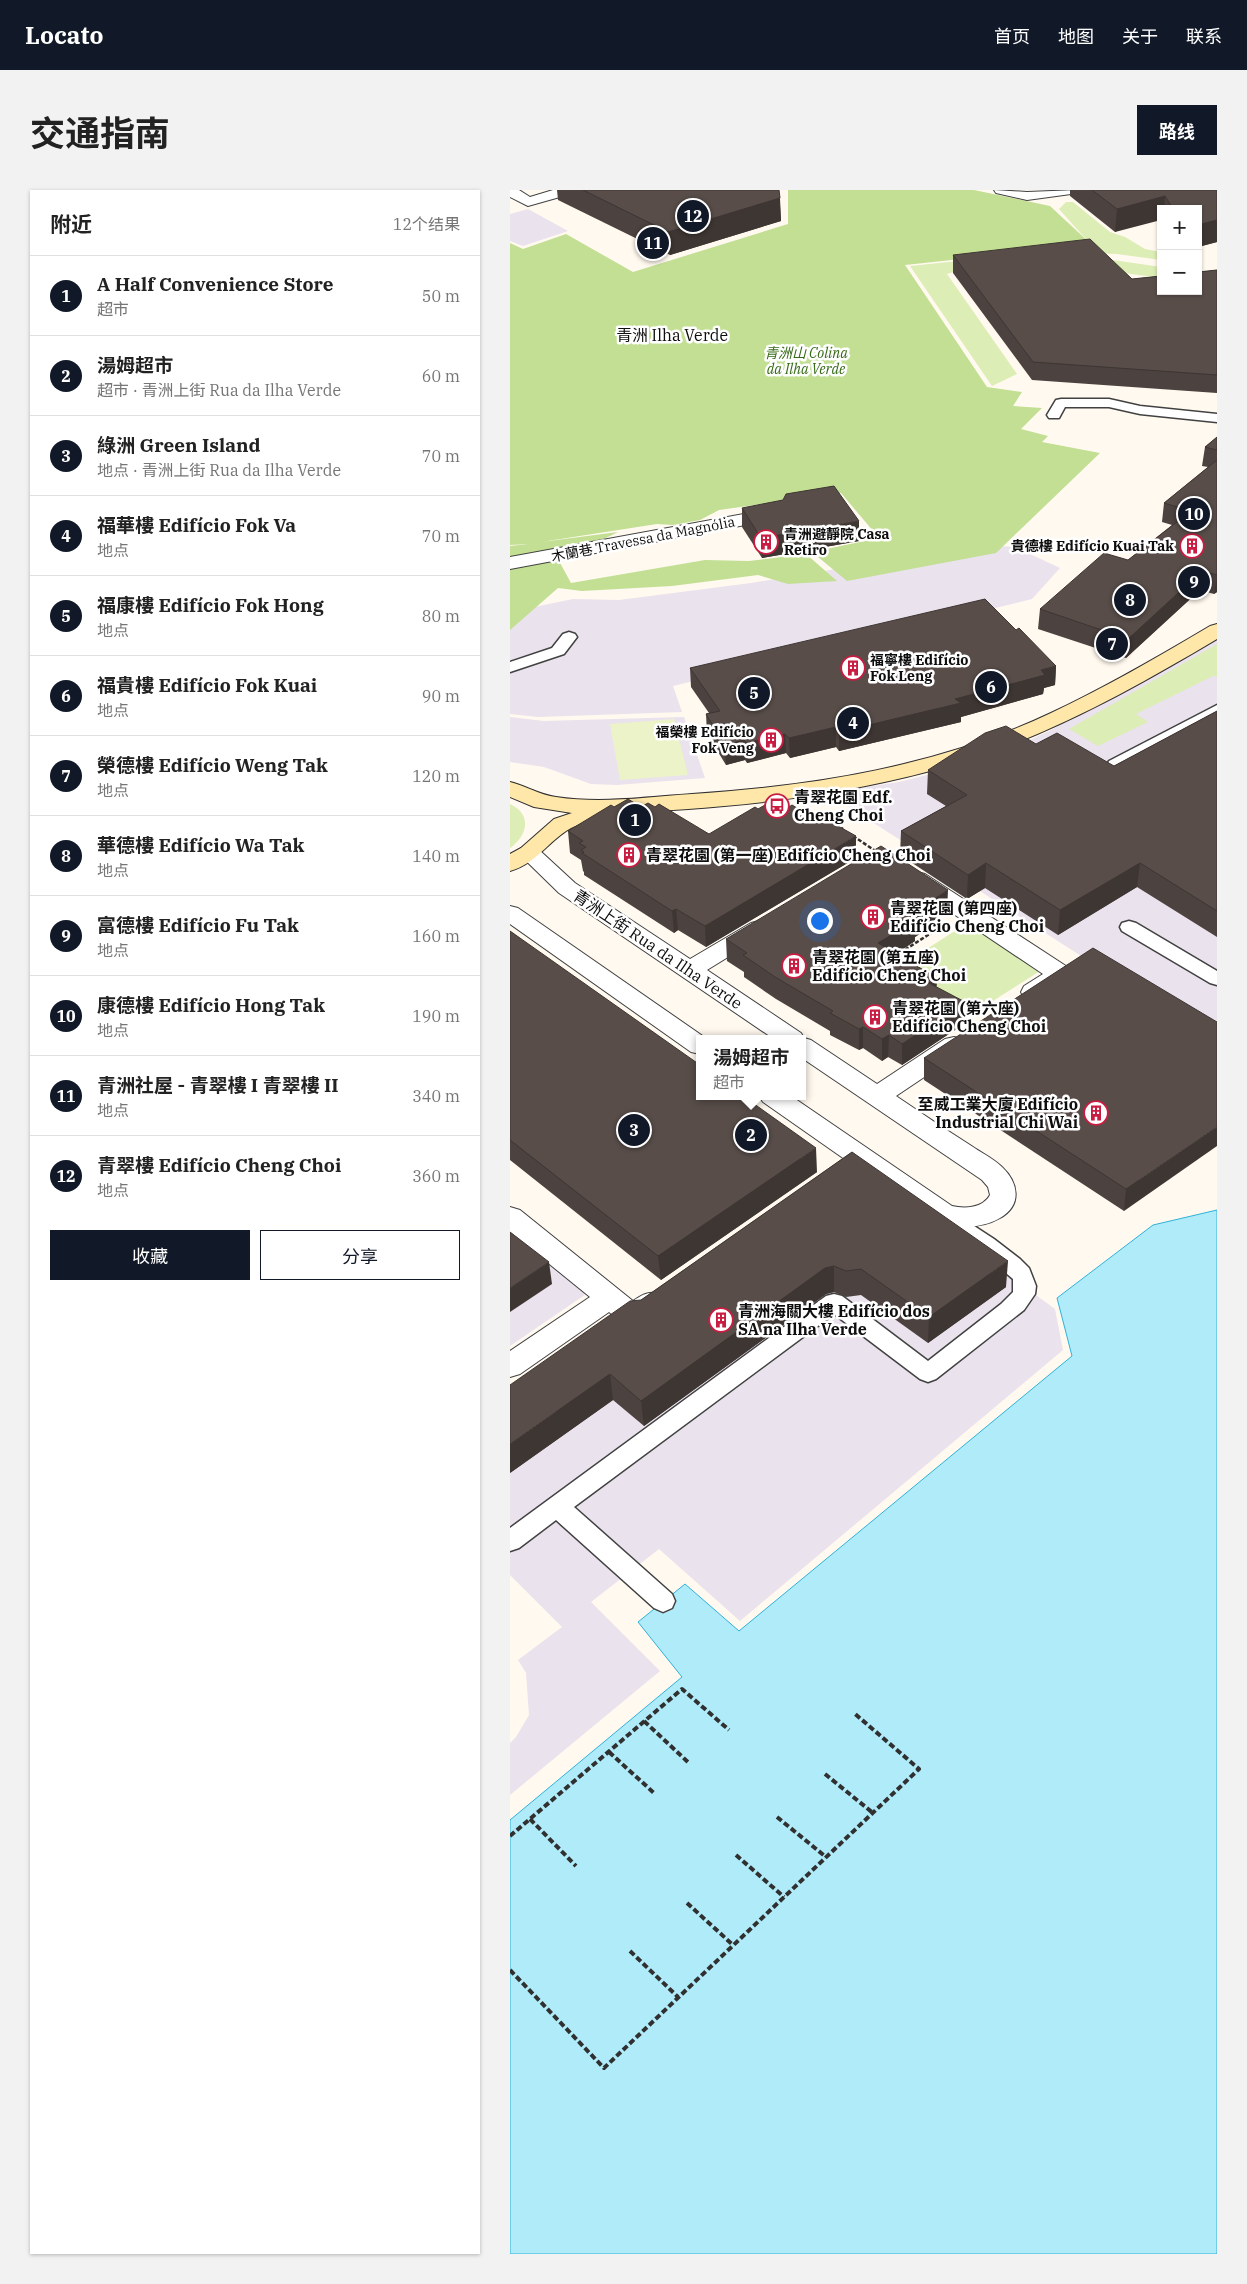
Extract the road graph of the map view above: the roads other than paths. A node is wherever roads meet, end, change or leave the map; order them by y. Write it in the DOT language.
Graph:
graph roads {
  1 [pos="510,190"];
  2 [pos="569,190"];
  3 [pos="1001,190"];
  4 [pos="1071,190"];
  5 [pos="1054,415"];
  6 [pos="1217,418"];
  7 [pos="776,514"];
  8 [pos="510,563"];
  9 [pos="1217,630"];
  10 [pos="569,637"];
  11 [pos="510,667"];
  12 [pos="1217,710"];
  13 [pos="1115,765"];
  14 [pos="510,789"];
  15 [pos="534,800"];
  16 [pos="612,806"];
  17 [pos="527,852"];
  18 [pos="881,855"];
  19 [pos="510,913"];
  20 [pos="775,918"];
  21 [pos="1129,927"];
  22 [pos="690,970"];
  23 [pos="1217,979"];
  24 [pos="1013,1006"];
  25 [pos="973,1032"];
  26 [pos="786,1035"];
  27 [pos="696,1043"];
  28 [pos="806,1049"];
  29 [pos="878,1096"];
  30 [pos="778,1100"];
  31 [pos="860,1157"];
  32 [pos="836,1174"];
  33 [pos="938,1212"];
  34 [pos="990,1212"];
  35 [pos="510,1217"];
  36 [pos="992,1250"];
  37 [pos="674,1287"];
  38 [pos="610,1297"];
  39 [pos="510,1366"];
  40 [pos="557,1506"];
  41 [pos="510,1541"];
  42 [pos="662,1601"];
  1 -- 2 [label="street"];
  3 -- 4 [label="street"];
  5 -- 6 [label="lane"];
  7 -- 8 [label="street, 木蘭巷 Travessa da Magnólia"];
  9 -- 16 [label="main road"];
  10 -- 11 [label="lane"];
  12 -- 13 [label="lane"];
  14 -- 15 [label="main road"];
  15 -- 16 [label="main road"];
  15 -- 17 [label="main road"];
  16 -- 17 [label="main road"];
  17 -- 22 [label="street, 青洲上街 Rua da Ilha Verde"];
  18 -- 24 [label="street"];
  19 -- 27 [label="street"];
  20 -- 22 [label="street"];
  21 -- 23 [label="lane"];
  22 -- 26 [label="street, 青洲上街 Rua da Ilha Verde"];
  25 -- 29 [label="street"];
  28 -- 29 [label="street"];
  29 -- 34 [label="street"];
  30 -- 31 [label="street"];
  31 -- 32 [label="street"];
  31 -- 33 [label="street"];
  33 -- 34 [label="street"];
  33 -- 36 [label="lane"];
  34 -- 36 [label="lane"];
  35 -- 38 [label="street"];
  36 -- 40 [label="lane"];
  37 -- 38 [label="street"];
  38 -- 39 [label="street"];
  40 -- 41 [label="lane"];
  40 -- 42 [label="lane"];
}
